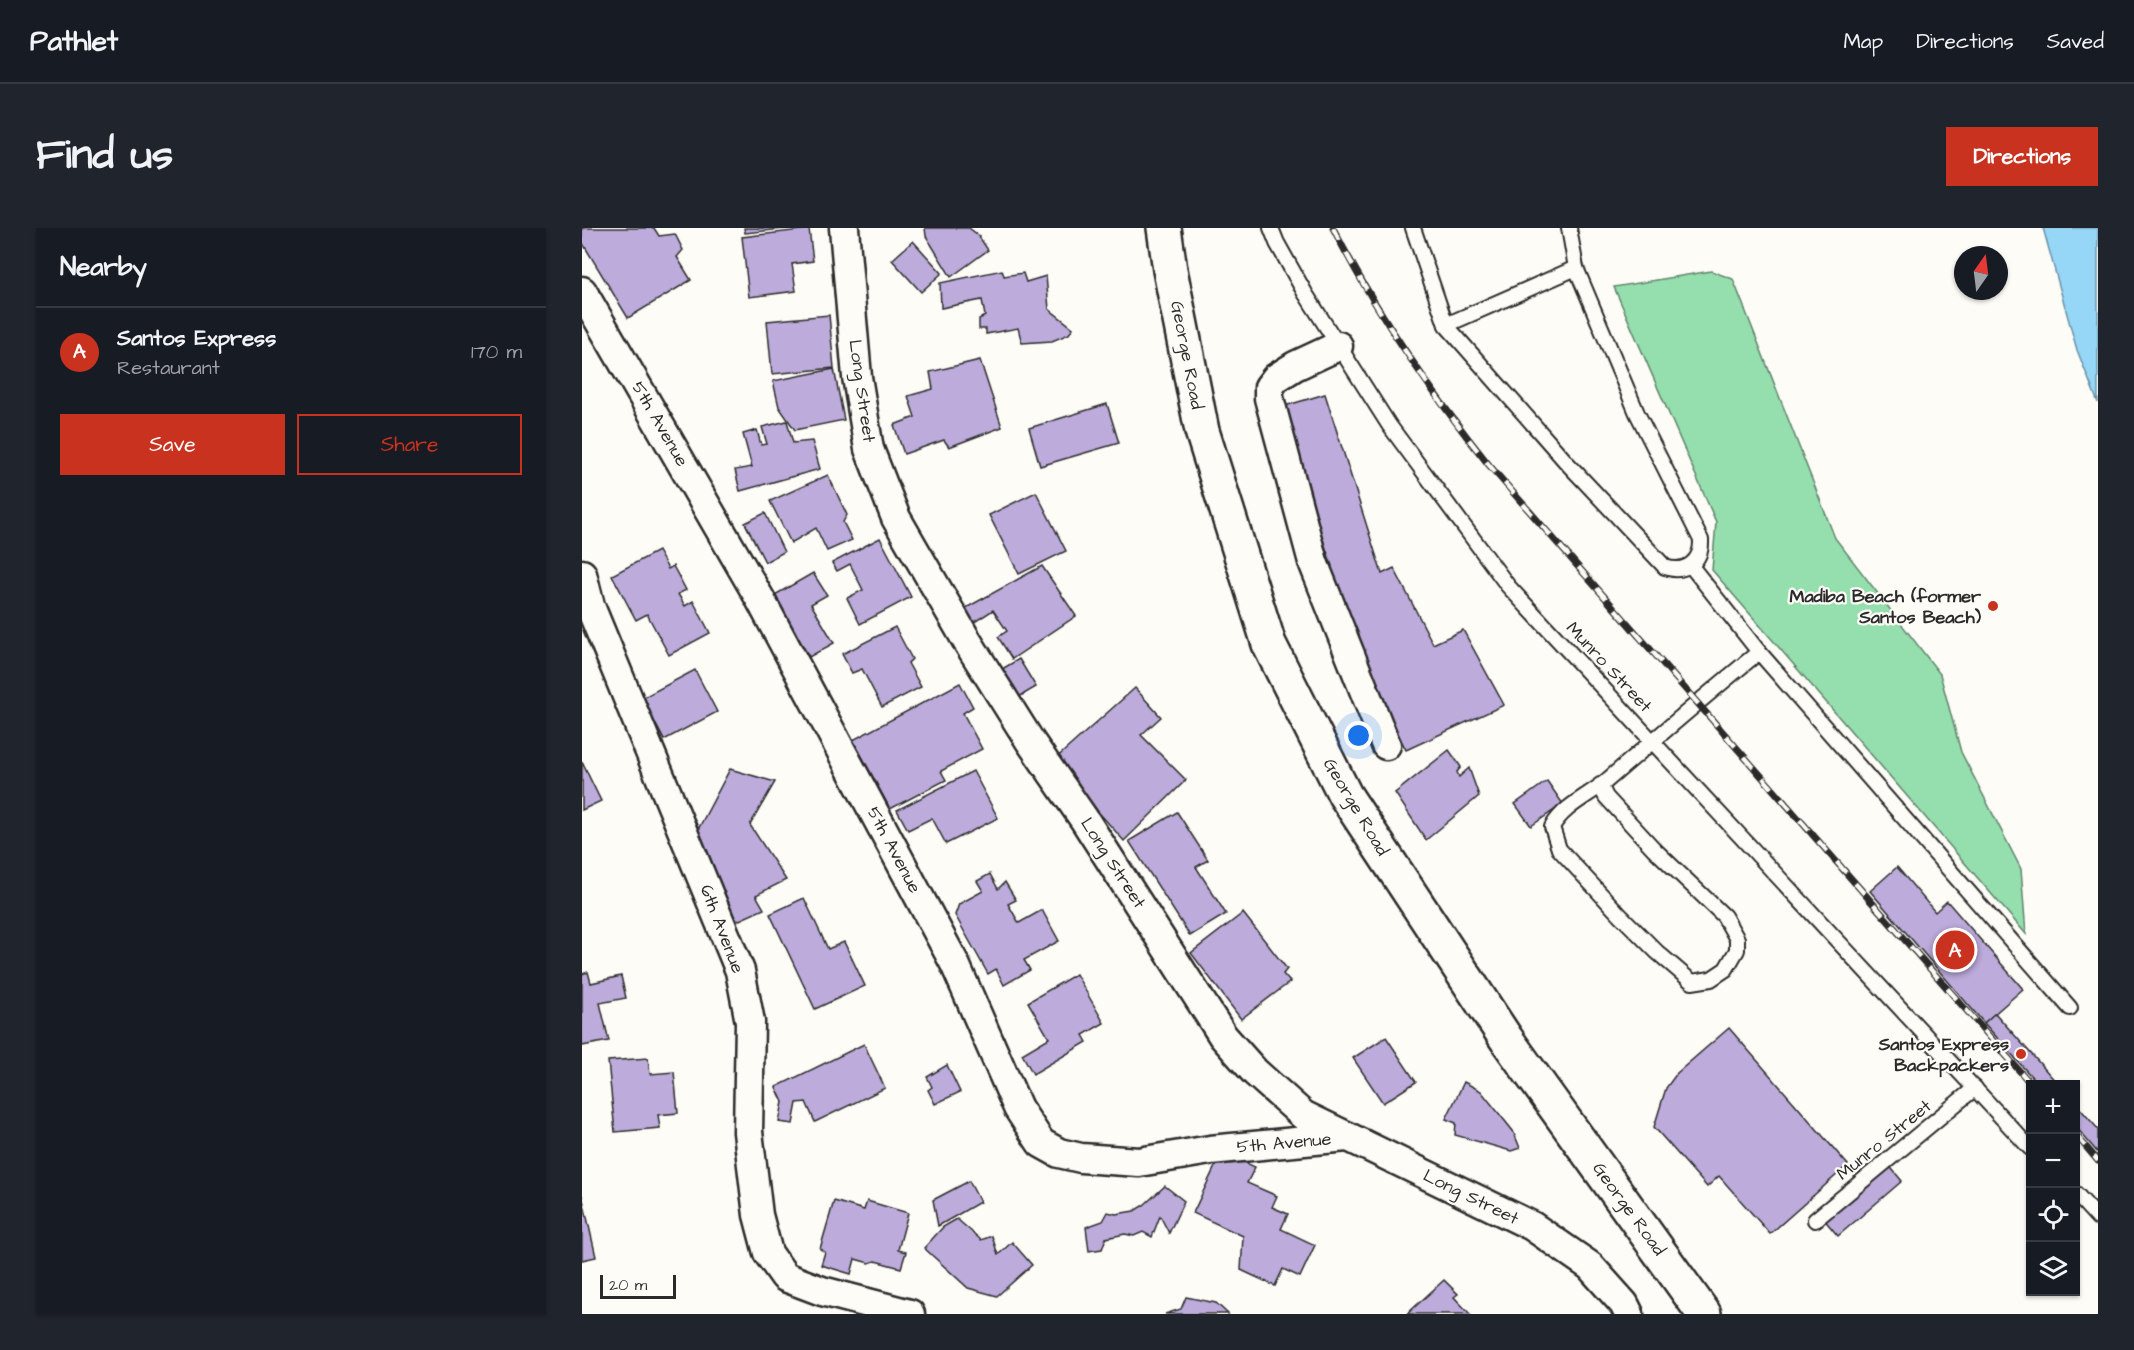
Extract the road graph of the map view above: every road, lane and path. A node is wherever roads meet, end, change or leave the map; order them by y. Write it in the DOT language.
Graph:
graph roads {
  1 [pos="844,228"];
  2 [pos="1164,228"];
  3 [pos="1271,228"];
  4 [pos="1413,228"];
  5 [pos="1569,228"];
  6 [pos="1576,268"];
  7 [pos="582,291"];
  8 [pos="1446,325"];
  9 [pos="1338,346"];
  10 [pos="1691,566"];
  11 [pos="582,574"];
  12 [pos="1759,652"];
  13 [pos="1654,741"];
  14 [pos="1386,745"];
  15 [pos="1600,785"];
  16 [pos="2070,1008"];
  17 [pos="1975,1088"];
  18 [pos="1347,1137"];
  19 [pos="2026,1143"];
  20 [pos="2080,1198"];
  21 [pos="2098,1218"];
  22 [pos="1815,1220"];
  23 [pos="910,1314"];
  24 [pos="1629,1314"];
  25 [pos="1704,1314"];
  1 -- 18 [label="street, Long Street"];
  2 -- 25 [label="street, George Road"];
  3 -- 9 [label="lane, Munro Street"];
  4 -- 8 [label="lane"];
  5 -- 6 [label="lane"];
  6 -- 8 [label="lane"];
  6 -- 10 [label="lane"];
  7 -- 18 [label="street, 5th Avenue"];
  8 -- 10 [label="lane"];
  9 -- 13 [label="lane, Munro Street"];
  9 -- 14 [label="street"];
  10 -- 12 [label="lane"];
  11 -- 23 [label="street, 6th Avenue"];
  12 -- 13 [label="lane"];
  12 -- 16 [label="lane"];
  13 -- 15 [label="lane"];
  13 -- 17 [label="lane, Munro Street"];
  15 -- 15 [label="lane"];
  17 -- 19 [label="lane, Munro Street"];
  17 -- 22 [label="lane, Munro Street"];
  18 -- 24 [label="street, Long Street"];
  20 -- 21 [label="lane"];
}
